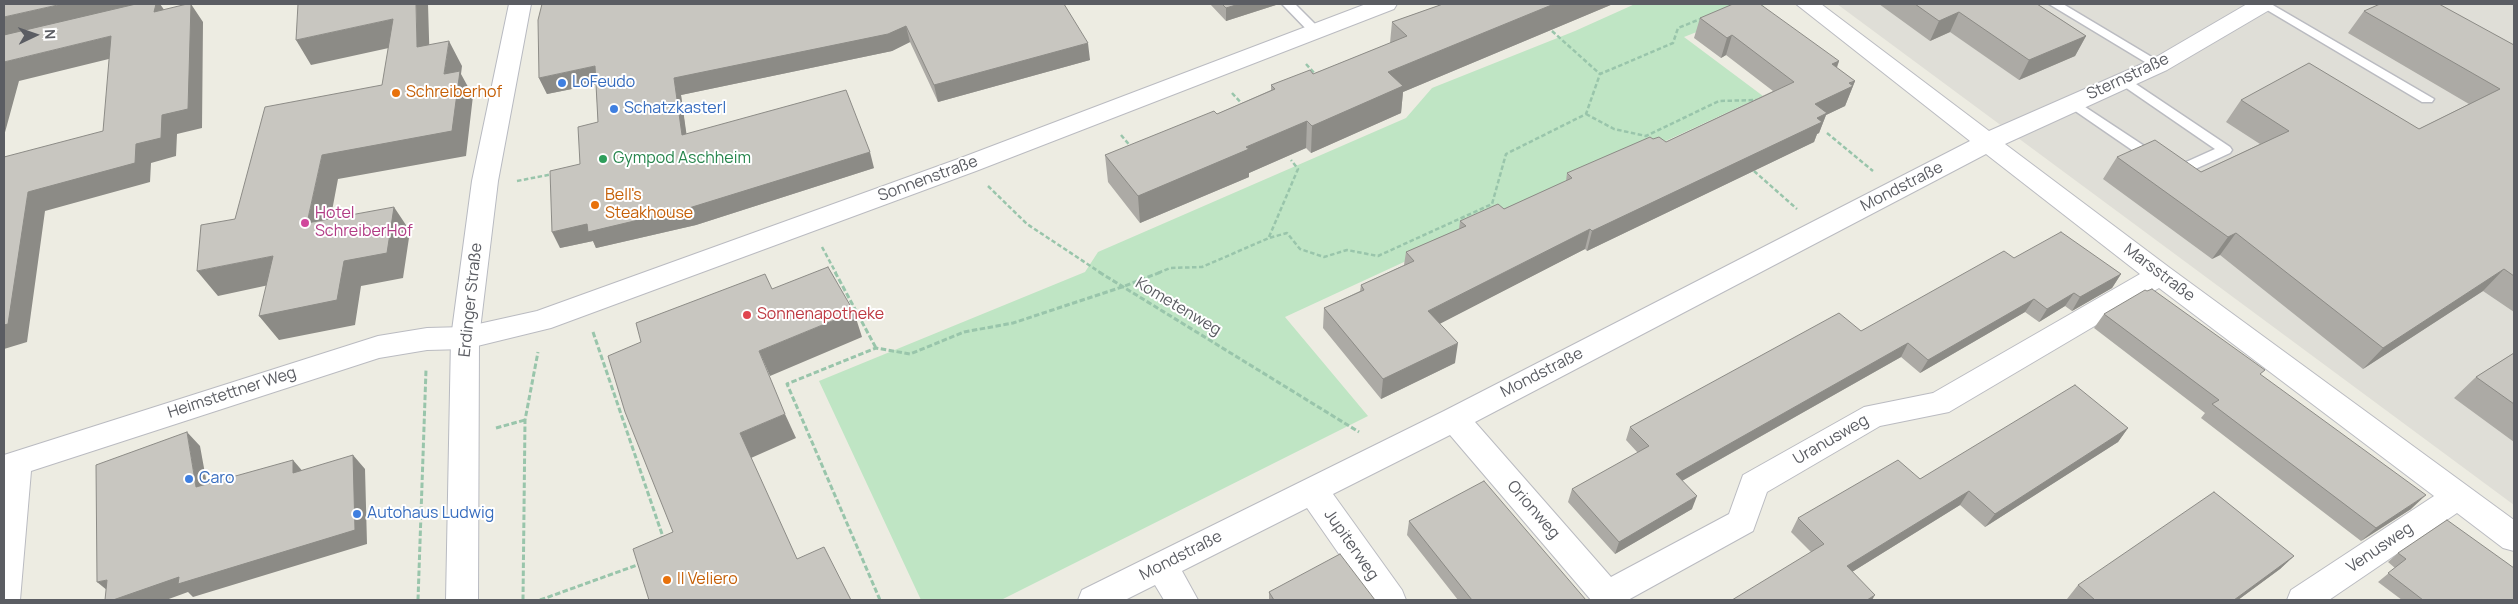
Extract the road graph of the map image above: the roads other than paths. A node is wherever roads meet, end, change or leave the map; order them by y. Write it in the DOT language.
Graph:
graph roads {
  1 [pos="520,4"];
  2 [pos="1288,4"];
  3 [pos="1386,4"];
  4 [pos="1806,4"];
  5 [pos="2055,4"];
  6 [pos="2263,4"];
  7 [pos="1315,32"];
  8 [pos="2159,65"];
  9 [pos="2124,80"];
  10 [pos="2427,99"];
  11 [pos="2072,103"];
  12 [pos="1989,142"];
  13 [pos="2160,275"];
  14 [pos="464,338"];
  15 [pos="1454,419"];
  16 [pos="10,465"];
  17 [pos="1312,490"];
  18 [pos="2458,496"];
  19 [pos="2514,538"];
  20 [pos="1161,566"];
  21 [pos="1609,598"];
  22 [pos="4,600"];
  23 [pos="462,600"];
  24 [pos="1094,600"];
  25 [pos="1182,600"];
  26 [pos="1390,600"];
  27 [pos="2303,600"];
  1 -- 14 [label="street, Erdinger Straße"];
  2 -- 7 [label="lane"];
  3 -- 7 [label="street, Sonnenstraße"];
  4 -- 12 [label="street, Marsstraße"];
  5 -- 8 [label="lane"];
  6 -- 8 [label="street, Sternstraße"];
  6 -- 10 [label="lane"];
  7 -- 14 [label="street, Sonnenstraße"];
  8 -- 9 [label="street, Sternstraße"];
  9 -- 11 [label="street, Sternstraße"];
  9 -- 11 [label="lane"];
  11 -- 12 [label="street, Sternstraße"];
  12 -- 13 [label="street, Marsstraße"];
  12 -- 15 [label="street, Mondstraße"];
  13 -- 18 [label="street, Marsstraße"];
  13 -- 21 [label="street, Uranusweg"];
  14 -- 16 [label="street, Heimstettner Weg"];
  14 -- 23 [label="street, Erdinger Straße"];
  15 -- 17 [label="street, Mondstraße"];
  15 -- 21 [label="street, Orionweg"];
  16 -- 22 [label="street"];
  17 -- 20 [label="street, Mondstraße"];
  17 -- 26 [label="street, Jupiterweg"];
  18 -- 19 [label="street, Marsstraße"];
  18 -- 27 [label="street, Venusweg"];
  20 -- 24 [label="street, Mondstraße"];
  20 -- 25 [label="street"];
}
